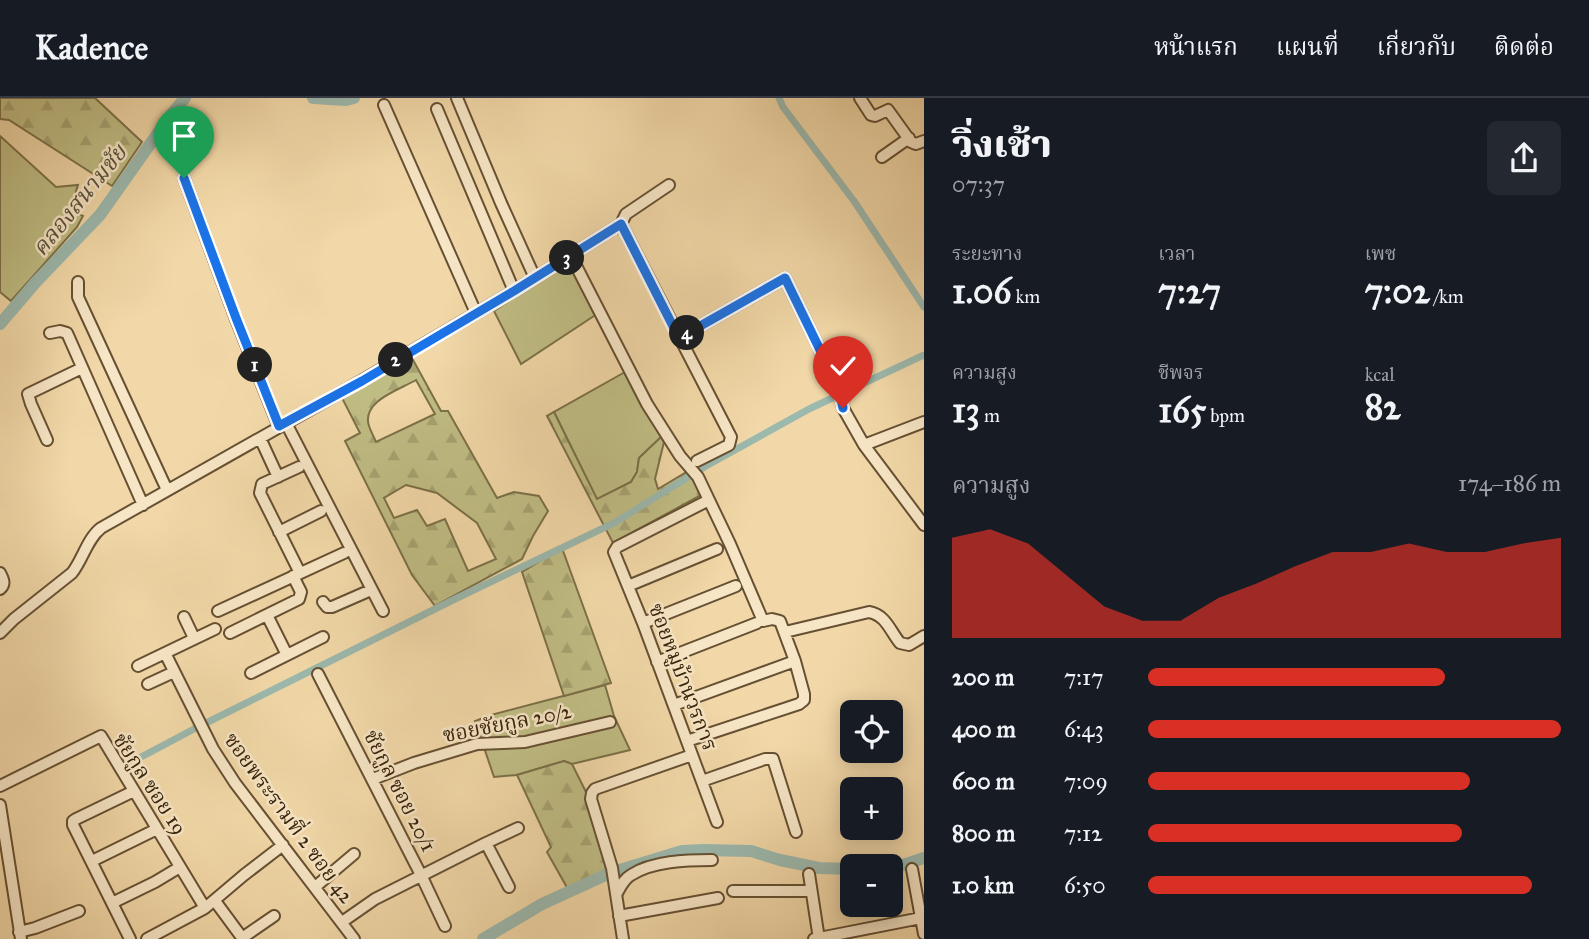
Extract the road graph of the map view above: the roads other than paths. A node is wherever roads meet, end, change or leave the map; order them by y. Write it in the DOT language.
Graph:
graph roads {
  1 [pos="457,98"];
  2 [pos="860,98"];
  3 [pos="384,105"];
  4 [pos="437,109"];
  5 [pos="909,138"];
  6 [pos="924,141"];
  7 [pos="882,157"];
  8 [pos="184,178"];
  9 [pos="669,185"];
  10 [pos="621,224"];
  11 [pos="571,256"];
  12 [pos="535,278"];
  13 [pos="78,282"];
  14 [pos="514,291"];
  15 [pos="476,313"];
  16 [pos="50,333"];
  17 [pos="679,338"];
  18 [pos="82,368"];
  19 [pos="924,422"];
  20 [pos="283,425"];
  21 [pos="260,438"];
  22 [pos="47,440"];
  23 [pos="864,445"];
  24 [pos="299,467"];
  25 [pos="696,469"];
  26 [pos="278,477"];
  27 [pos="167,490"];
  28 [pos="709,500"];
  29 [pos="143,505"];
  30 [pos="321,511"];
  31 [pos="924,525"];
  32 [pos="279,532"];
  33 [pos="718,549"];
  34 [pos="344,553"];
  35 [pos="0,573"];
  36 [pos="296,575"];
  37 [pos="628,586"];
  38 [pos="736,586"];
  39 [pos="0,589"];
  40 [pos="371,590"];
  41 [pos="323,601"];
  42 [pos="218,611"];
  43 [pos="383,611"];
  44 [pos="267,615"];
  45 [pos="184,617"];
  46 [pos="760,622"];
  47 [pos="643,623"];
  48 [pos="782,626"];
  49 [pos="215,629"];
  50 [pos="0,632"];
  51 [pos="230,633"];
  52 [pos="924,636"];
  53 [pos="323,637"];
  54 [pos="194,638"];
  55 [pos="165,653"];
  56 [pos="287,655"];
  57 [pos="795,661"];
  58 [pos="657,662"];
  59 [pos="138,666"];
  60 [pos="174,672"];
  61 [pos="251,673"];
  62 [pos="318,674"];
  63 [pos="148,684"];
  64 [pos="674,705"];
  65 [pos="610,722"];
  66 [pos="687,741"];
  67 [pos="692,755"];
  68 [pos="373,779"];
  69 [pos="702,781"];
  70 [pos="0,786"];
  71 [pos="134,791"];
  72 [pos="0,805"];
  73 [pos="717,822"];
  74 [pos="518,828"];
  75 [pos="157,829"];
  76 [pos="796,832"];
  77 [pos="486,843"];
  78 [pos="283,845"];
  79 [pos="354,854"];
  80 [pos="712,860"];
  81 [pos="92,861"];
  82 [pos="180,867"];
  83 [pos="912,869"];
  84 [pos="809,874"];
  85 [pos="421,875"];
  86 [pos="315,887"];
  87 [pos="509,887"];
  88 [pos="733,891"];
  89 [pos="811,891"];
  90 [pos="617,892"];
  91 [pos="718,898"];
  92 [pos="215,901"];
  93 [pos="111,904"];
  94 [pos="205,908"];
  95 [pos="79,911"];
  96 [pos="274,916"];
  97 [pos="619,916"];
  98 [pos="921,918"];
  99 [pos="342,922"];
  100 [pos="445,926"];
  101 [pos="924,934"];
  102 [pos="20,935"];
  103 [pos="242,938"];
  104 [pos="130,939"];
  105 [pos="147,939"];
  106 [pos="354,939"];
  107 [pos="623,939"];
  108 [pos="817,939"];
  1 -- 12 [label="street"];
  2 -- 5 [label="street"];
  3 -- 15 [label="street"];
  4 -- 14 [label="street"];
  5 -- 6 [label="street"];
  5 -- 7 [label="street"];
  8 -- 20 [label="street"];
  9 -- 10 [label="street"];
  10 -- 11 [label="street"];
  10 -- 17 [label="street"];
  11 -- 12 [label="street"];
  11 -- 25 [label="street"];
  12 -- 14 [label="street"];
  13 -- 27 [label="street"];
  14 -- 15 [label="street"];
  15 -- 20 [label="street"];
  16 -- 18 [label="street"];
  17 -- 23 [label="street"];
  17 -- 25 [label="street"];
  18 -- 22 [label="street"];
  18 -- 29 [label="street"];
  19 -- 23 [label="street"];
  20 -- 21 [label="street"];
  20 -- 40 [label="street"];
  21 -- 26 [label="street"];
  21 -- 27 [label="street"];
  23 -- 31 [label="street"];
  24 -- 26 [label="street"];
  25 -- 28 [label="street"];
  26 -- 32 [label="street"];
  27 -- 29 [label="street"];
  28 -- 37 [label="street, ซอยหมู่บ้านวรการ"];
  28 -- 46 [label="street"];
  29 -- 50 [label="street"];
  30 -- 32 [label="street"];
  32 -- 36 [label="street"];
  33 -- 37 [label="street"];
  34 -- 36 [label="street"];
  35 -- 39 [label="street"];
  36 -- 42 [label="street"];
  36 -- 44 [label="street"];
  37 -- 47 [label="street, ซอยหมู่บ้านวรการ"];
  38 -- 47 [label="street"];
  40 -- 41 [label="street"];
  40 -- 43 [label="street"];
  44 -- 51 [label="street"];
  44 -- 56 [label="street"];
  45 -- 54 [label="street"];
  46 -- 48 [label="street"];
  46 -- 58 [label="street"];
  47 -- 58 [label="street, ซอยหมู่บ้านวรการ"];
  48 -- 52 [label="street"];
  48 -- 57 [label="street"];
  49 -- 54 [label="street"];
  53 -- 56 [label="street"];
  54 -- 55 [label="street"];
  55 -- 59 [label="street"];
  55 -- 60 [label="street, ซอยพระรามที่ 2 ซอย 42"];
  56 -- 61 [label="street"];
  57 -- 64 [label="street"];
  57 -- 66 [label="street"];
  58 -- 64 [label="street, ซอยหมู่บ้านวรการ"];
  60 -- 63 [label="street"];
  60 -- 78 [label="street, ซอยพระรามที่ 2 ซอย 42"];
  62 -- 68 [label="street, ชัยกูล ซอย 20/1"];
  64 -- 66 [label="street, ซอยหมู่บ้านวรการ"];
  65 -- 68 [label="street, ซอยชัยกูล 20/2"];
  66 -- 67 [label="street, ซอยหมู่บ้านวรการ"];
  67 -- 69 [label="street, ซอยหมู่บ้านวรการ"];
  67 -- 90 [label="street"];
  68 -- 85 [label="street, ชัยกูล ซอย 20/1"];
  69 -- 73 [label="street, ซอยหมู่บ้านวรการ"];
  69 -- 76 [label="street"];
  70 -- 71 [label="street, ชัยกูล ซอย 19"];
  71 -- 75 [label="street, ชัยกูล ซอย 19"];
  71 -- 81 [label="street"];
  72 -- 102 [label="street"];
  74 -- 77 [label="street"];
  75 -- 81 [label="street"];
  75 -- 82 [label="street, ชัยกูล ซอย 19"];
  77 -- 85 [label="street"];
  77 -- 87 [label="street"];
  78 -- 86 [label="street, ซอยพระรามที่ 2 ซอย 42"];
  78 -- 92 [label="street"];
  79 -- 86 [label="street"];
  80 -- 90 [label="street"];
  81 -- 93 [label="street"];
  82 -- 93 [label="street"];
  82 -- 94 [label="street, ชัยกูล ซอย 19"];
  83 -- 98 [label="street"];
  84 -- 89 [label="street"];
  85 -- 99 [label="street"];
  85 -- 100 [label="street, ชัยกูล ซอย 20/1"];
  86 -- 99 [label="street, ซอยพระรามที่ 2 ซอย 42"];
  88 -- 89 [label="street"];
  89 -- 108 [label="street"];
  90 -- 97 [label="street"];
  91 -- 97 [label="street"];
  92 -- 94 [label="street"];
  92 -- 103 [label="street"];
  93 -- 104 [label="street"];
  94 -- 105 [label="street"];
  95 -- 102 [label="street"];
  96 -- 103 [label="street"];
  97 -- 107 [label="street"];
  98 -- 101 [label="street"];
  98 -- 108 [label="street"];
  99 -- 106 [label="street, ซอยพระรามที่ 2 ซอย 42"];
}
